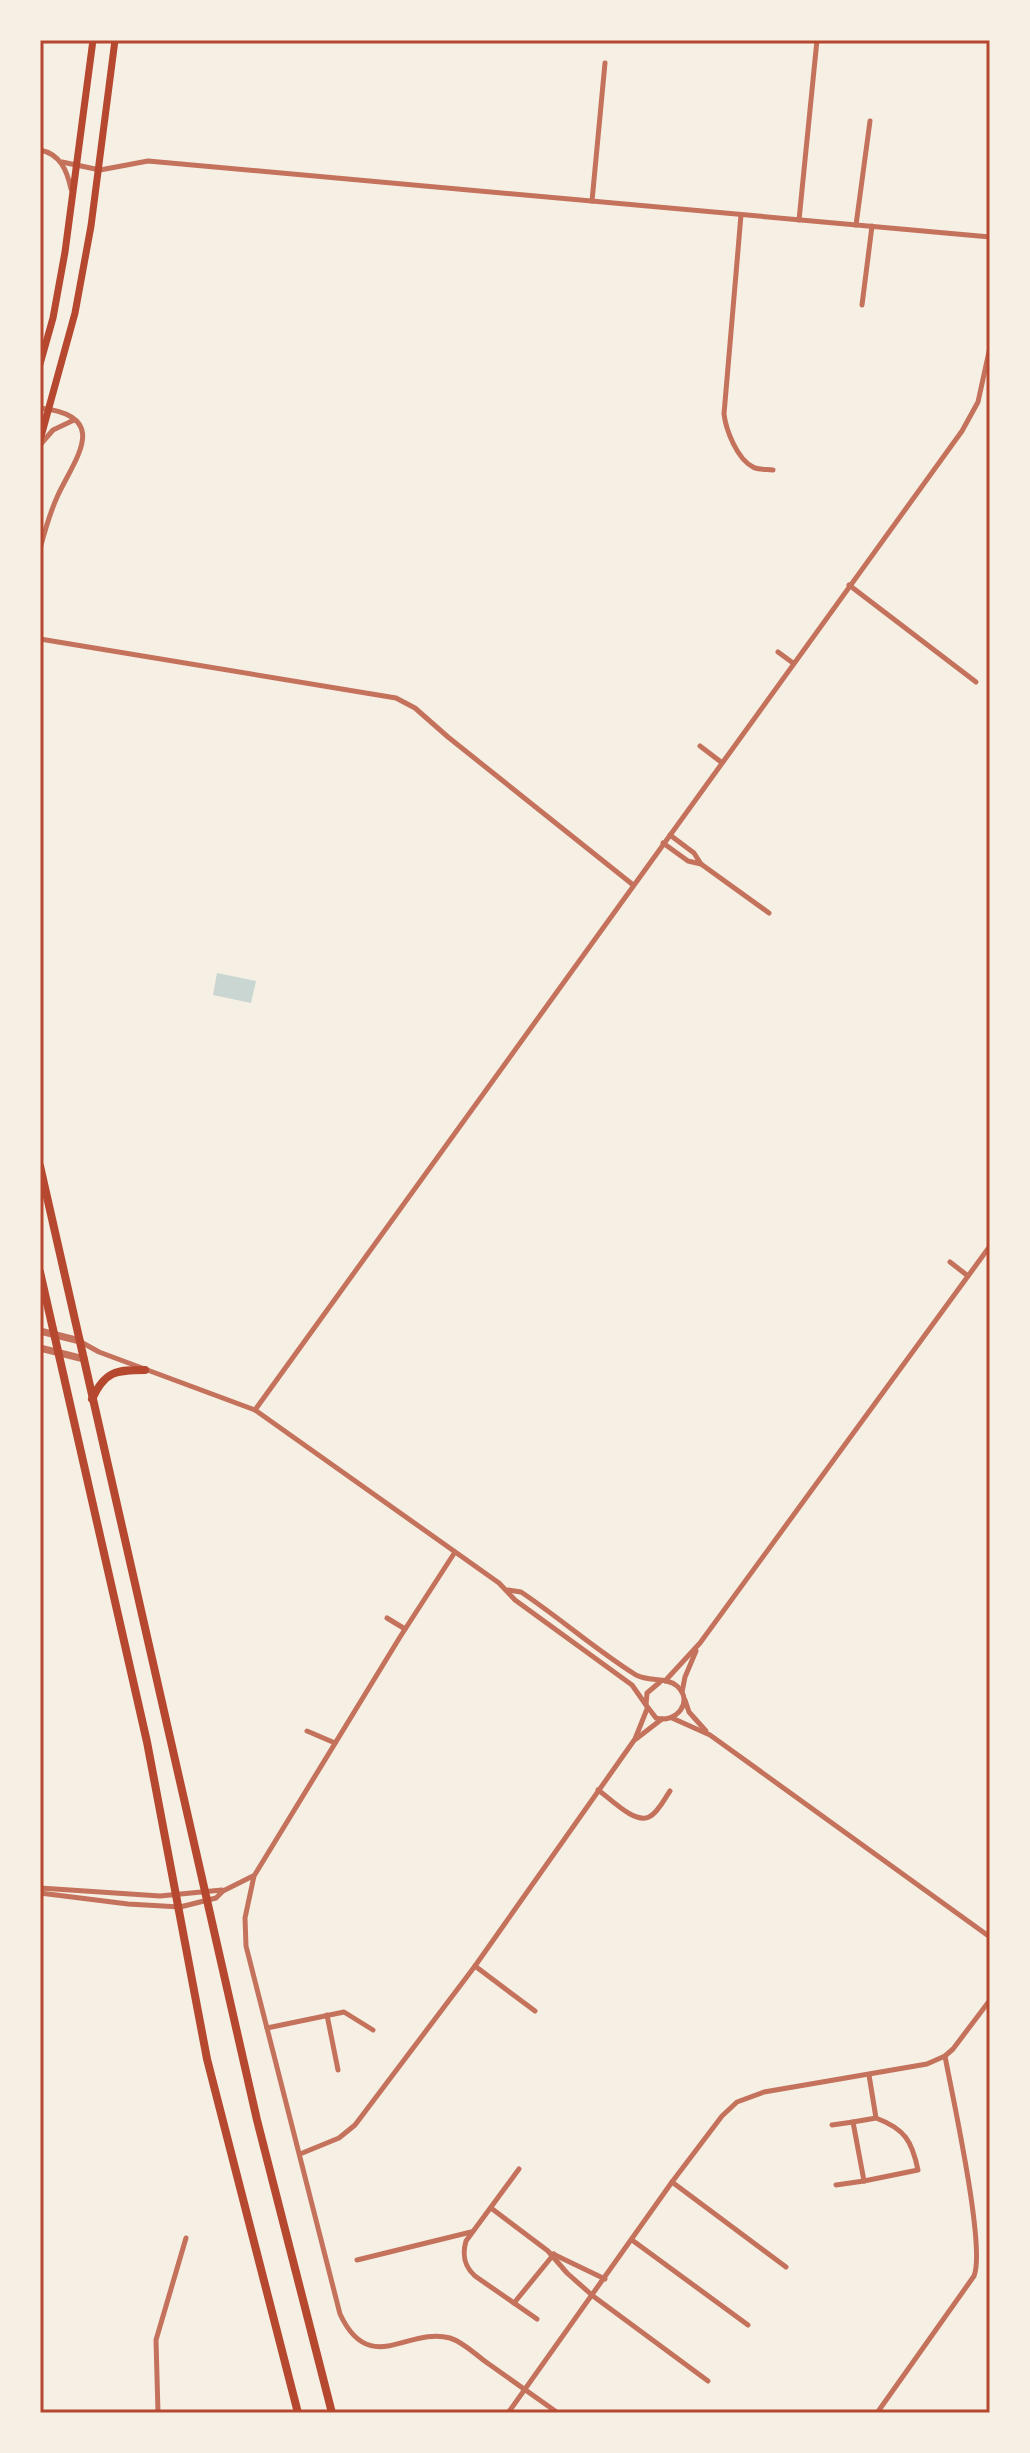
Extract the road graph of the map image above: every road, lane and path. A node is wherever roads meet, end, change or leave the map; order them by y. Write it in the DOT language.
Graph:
graph roads {
  1 [pos="115,40"];
  2 [pos="817,40"];
  3 [pos="93,41"];
  4 [pos="605,63"];
  5 [pos="870,121"];
  6 [pos="40,150"];
  7 [pos="62,162"];
  8 [pos="75,166"];
  9 [pos="100,170"];
  10 [pos="72,194"];
  11 [pos="592,201"];
  12 [pos="741,215"];
  13 [pos="799,220"];
  14 [pos="856,225"];
  15 [pos="872,226"];
  16 [pos="990,237"];
  17 [pos="862,305"];
  18 [pos="990,347"];
  19 [pos="40,364"];
  20 [pos="44,408"];
  21 [pos="75,420"];
  22 [pos="40,442"];
  23 [pos="773,470"];
  24 [pos="40,549"];
  25 [pos="849,585"];
  26 [pos="40,639"];
  27 [pos="778,652"];
  28 [pos="793,663"];
  29 [pos="976,682"];
  30 [pos="700,746"];
  31 [pos="721,762"];
  32 [pos="670,835"];
  33 [pos="663,843"];
  34 [pos="701,864"];
  35 [pos="632,884"];
  36 [pos="769,913"];
  37 [pos="40,1166"];
  38 [pos="990,1246"];
  39 [pos="950,1262"];
  40 [pos="40,1272"];
  41 [pos="968,1276"];
  42 [pos="40,1331"];
  43 [pos="56,1336"];
  44 [pos="80,1341"];
  45 [pos="40,1348"];
  46 [pos="99,1352"];
  47 [pos="59,1354"];
  48 [pos="84,1359"];
  49 [pos="145,1370"];
  50 [pos="92,1400"];
  51 [pos="255,1410"];
  52 [pos="455,1552"];
  53 [pos="507,1589"];
  54 [pos="387,1618"];
  55 [pos="405,1629"];
  56 [pos="700,1643"];
  57 [pos="663,1682"];
  58 [pos="682,1694"];
  59 [pos="647,1707"];
  60 [pos="672,1718"];
  61 [pos="662,1719"];
  62 [pos="307,1731"];
  63 [pos="710,1735"];
  64 [pos="635,1739"];
  65 [pos="335,1743"];
  66 [pos="598,1790"];
  67 [pos="670,1791"];
  68 [pos="254,1876"];
  69 [pos="40,1890"];
  70 [pos="204,1890"];
  71 [pos="223,1891"];
  72 [pos="178,1895"];
  73 [pos="207,1902"];
  74 [pos="180,1907"];
  75 [pos="990,1937"];
  76 [pos="475,1966"];
  77 [pos="990,2000"];
  78 [pos="535,2011"];
  79 [pos="327,2015"];
  80 [pos="267,2028"];
  81 [pos="373,2030"];
  82 [pos="945,2056"];
  83 [pos="338,2070"];
  84 [pos="869,2075"];
  85 [pos="876,2118"];
  86 [pos="853,2122"];
  87 [pos="832,2125"];
  88 [pos="300,2154"];
  89 [pos="519,2169"];
  90 [pos="864,2181"];
  91 [pos="672,2182"];
  92 [pos="836,2185"];
  93 [pos="491,2208"];
  94 [pos="472,2232"];
  95 [pos="186,2238"];
  96 [pos="632,2240"];
  97 [pos="551,2254"];
  98 [pos="357,2260"];
  99 [pos="786,2267"];
  100 [pos="605,2279"];
  101 [pos="593,2296"];
  102 [pos="514,2303"];
  103 [pos="537,2319"];
  104 [pos="748,2325"];
  105 [pos="708,2381"];
  106 [pos="524,2390"];
  107 [pos="158,2413"];
  108 [pos="298,2413"];
  109 [pos="332,2413"];
  110 [pos="508,2413"];
  111 [pos="558,2413"];
  112 [pos="877,2413"];
  1 -- 9 [label="main road"];
  2 -- 13 [label="street"];
  3 -- 8 [label="main road"];
  4 -- 11 [label="street"];
  5 -- 14 [label="street"];
  6 -- 7 [label="street"];
  7 -- 8 [label="street"];
  7 -- 10 [label="street"];
  8 -- 9 [label="street"];
  8 -- 10 [label="main road"];
  9 -- 11 [label="street"];
  9 -- 20 [label="main road"];
  10 -- 19 [label="main road"];
  11 -- 12 [label="street"];
  12 -- 13 [label="street"];
  12 -- 23 [label="street"];
  13 -- 14 [label="street"];
  14 -- 15 [label="street"];
  15 -- 16 [label="street"];
  15 -- 17 [label="street"];
  18 -- 25 [label="street"];
  20 -- 21 [label="street"];
  20 -- 22 [label="main road"];
  21 -- 22 [label="street"];
  21 -- 24 [label="street"];
  25 -- 28 [label="street"];
  25 -- 29 [label="street"];
  26 -- 35 [label="street"];
  27 -- 28 [label="street"];
  28 -- 31 [label="street"];
  30 -- 31 [label="street"];
  31 -- 32 [label="street"];
  32 -- 33 [label="street"];
  32 -- 34 [label="street"];
  33 -- 34 [label="street"];
  33 -- 35 [label="street"];
  34 -- 36 [label="street"];
  35 -- 51 [label="street"];
  37 -- 44 [label="main road"];
  38 -- 41 [label="street"];
  39 -- 41 [label="street"];
  40 -- 43 [label="main road"];
  41 -- 56 [label="street"];
  42 -- 43 [label="street"];
  43 -- 44 [label="street"];
  43 -- 47 [label="main road"];
  44 -- 46 [label="street"];
  44 -- 48 [label="main road"];
  45 -- 47 [label="street"];
  46 -- 48 [label="street"];
  46 -- 49 [label="street"];
  47 -- 48 [label="street"];
  47 -- 72 [label="main road"];
  48 -- 50 [label="main road"];
  49 -- 50 [label="main road"];
  49 -- 51 [label="street"];
  50 -- 70 [label="main road"];
  51 -- 52 [label="street"];
  52 -- 53 [label="street"];
  52 -- 55 [label="street"];
  53 -- 57 [label="street"];
  53 -- 59 [label="street"];
  54 -- 55 [label="street"];
  55 -- 65 [label="street"];
  56 -- 57 [label="street"];
  56 -- 58 [label="street"];
  57 -- 58 [label="street"];
  57 -- 59 [label="street"];
  58 -- 60 [label="street"];
  58 -- 63 [label="street"];
  59 -- 61 [label="street"];
  59 -- 64 [label="street"];
  60 -- 61 [label="street"];
  60 -- 63 [label="street"];
  61 -- 64 [label="street"];
  62 -- 65 [label="street"];
  63 -- 75 [label="street"];
  64 -- 66 [label="street"];
  65 -- 68 [label="street"];
  66 -- 67 [label="street"];
  66 -- 76 [label="street"];
  68 -- 71 [label="street"];
  68 -- 80 [label="street"];
  69 -- 72 [label="street"];
  69 -- 74 [label="street"];
  70 -- 71 [label="street"];
  70 -- 72 [label="street"];
  70 -- 73 [label="main road"];
  71 -- 73 [label="street"];
  72 -- 74 [label="main road"];
  73 -- 74 [label="street"];
  73 -- 109 [label="main road"];
  74 -- 108 [label="main road"];
  76 -- 78 [label="street"];
  76 -- 88 [label="street"];
  77 -- 82 [label="street"];
  79 -- 80 [label="street"];
  79 -- 81 [label="street"];
  79 -- 83 [label="street"];
  80 -- 88 [label="street"];
  82 -- 84 [label="street"];
  82 -- 112 [label="street"];
  84 -- 85 [label="street"];
  84 -- 91 [label="street"];
  85 -- 86 [label="street"];
  85 -- 90 [label="street"];
  86 -- 87 [label="street"];
  86 -- 90 [label="street"];
  88 -- 106 [label="street"];
  89 -- 93 [label="street"];
  90 -- 92 [label="street"];
  91 -- 96 [label="street"];
  91 -- 99 [label="street"];
  93 -- 94 [label="street"];
  93 -- 97 [label="street"];
  94 -- 98 [label="street"];
  94 -- 102 [label="street"];
  95 -- 107 [label="street"];
  96 -- 100 [label="street"];
  96 -- 104 [label="street"];
  97 -- 100 [label="street"];
  97 -- 101 [label="street"];
  97 -- 102 [label="street"];
  100 -- 101 [label="street"];
  101 -- 105 [label="street"];
  101 -- 106 [label="street"];
  102 -- 103 [label="street"];
  106 -- 110 [label="street"];
  106 -- 111 [label="street"];
}
